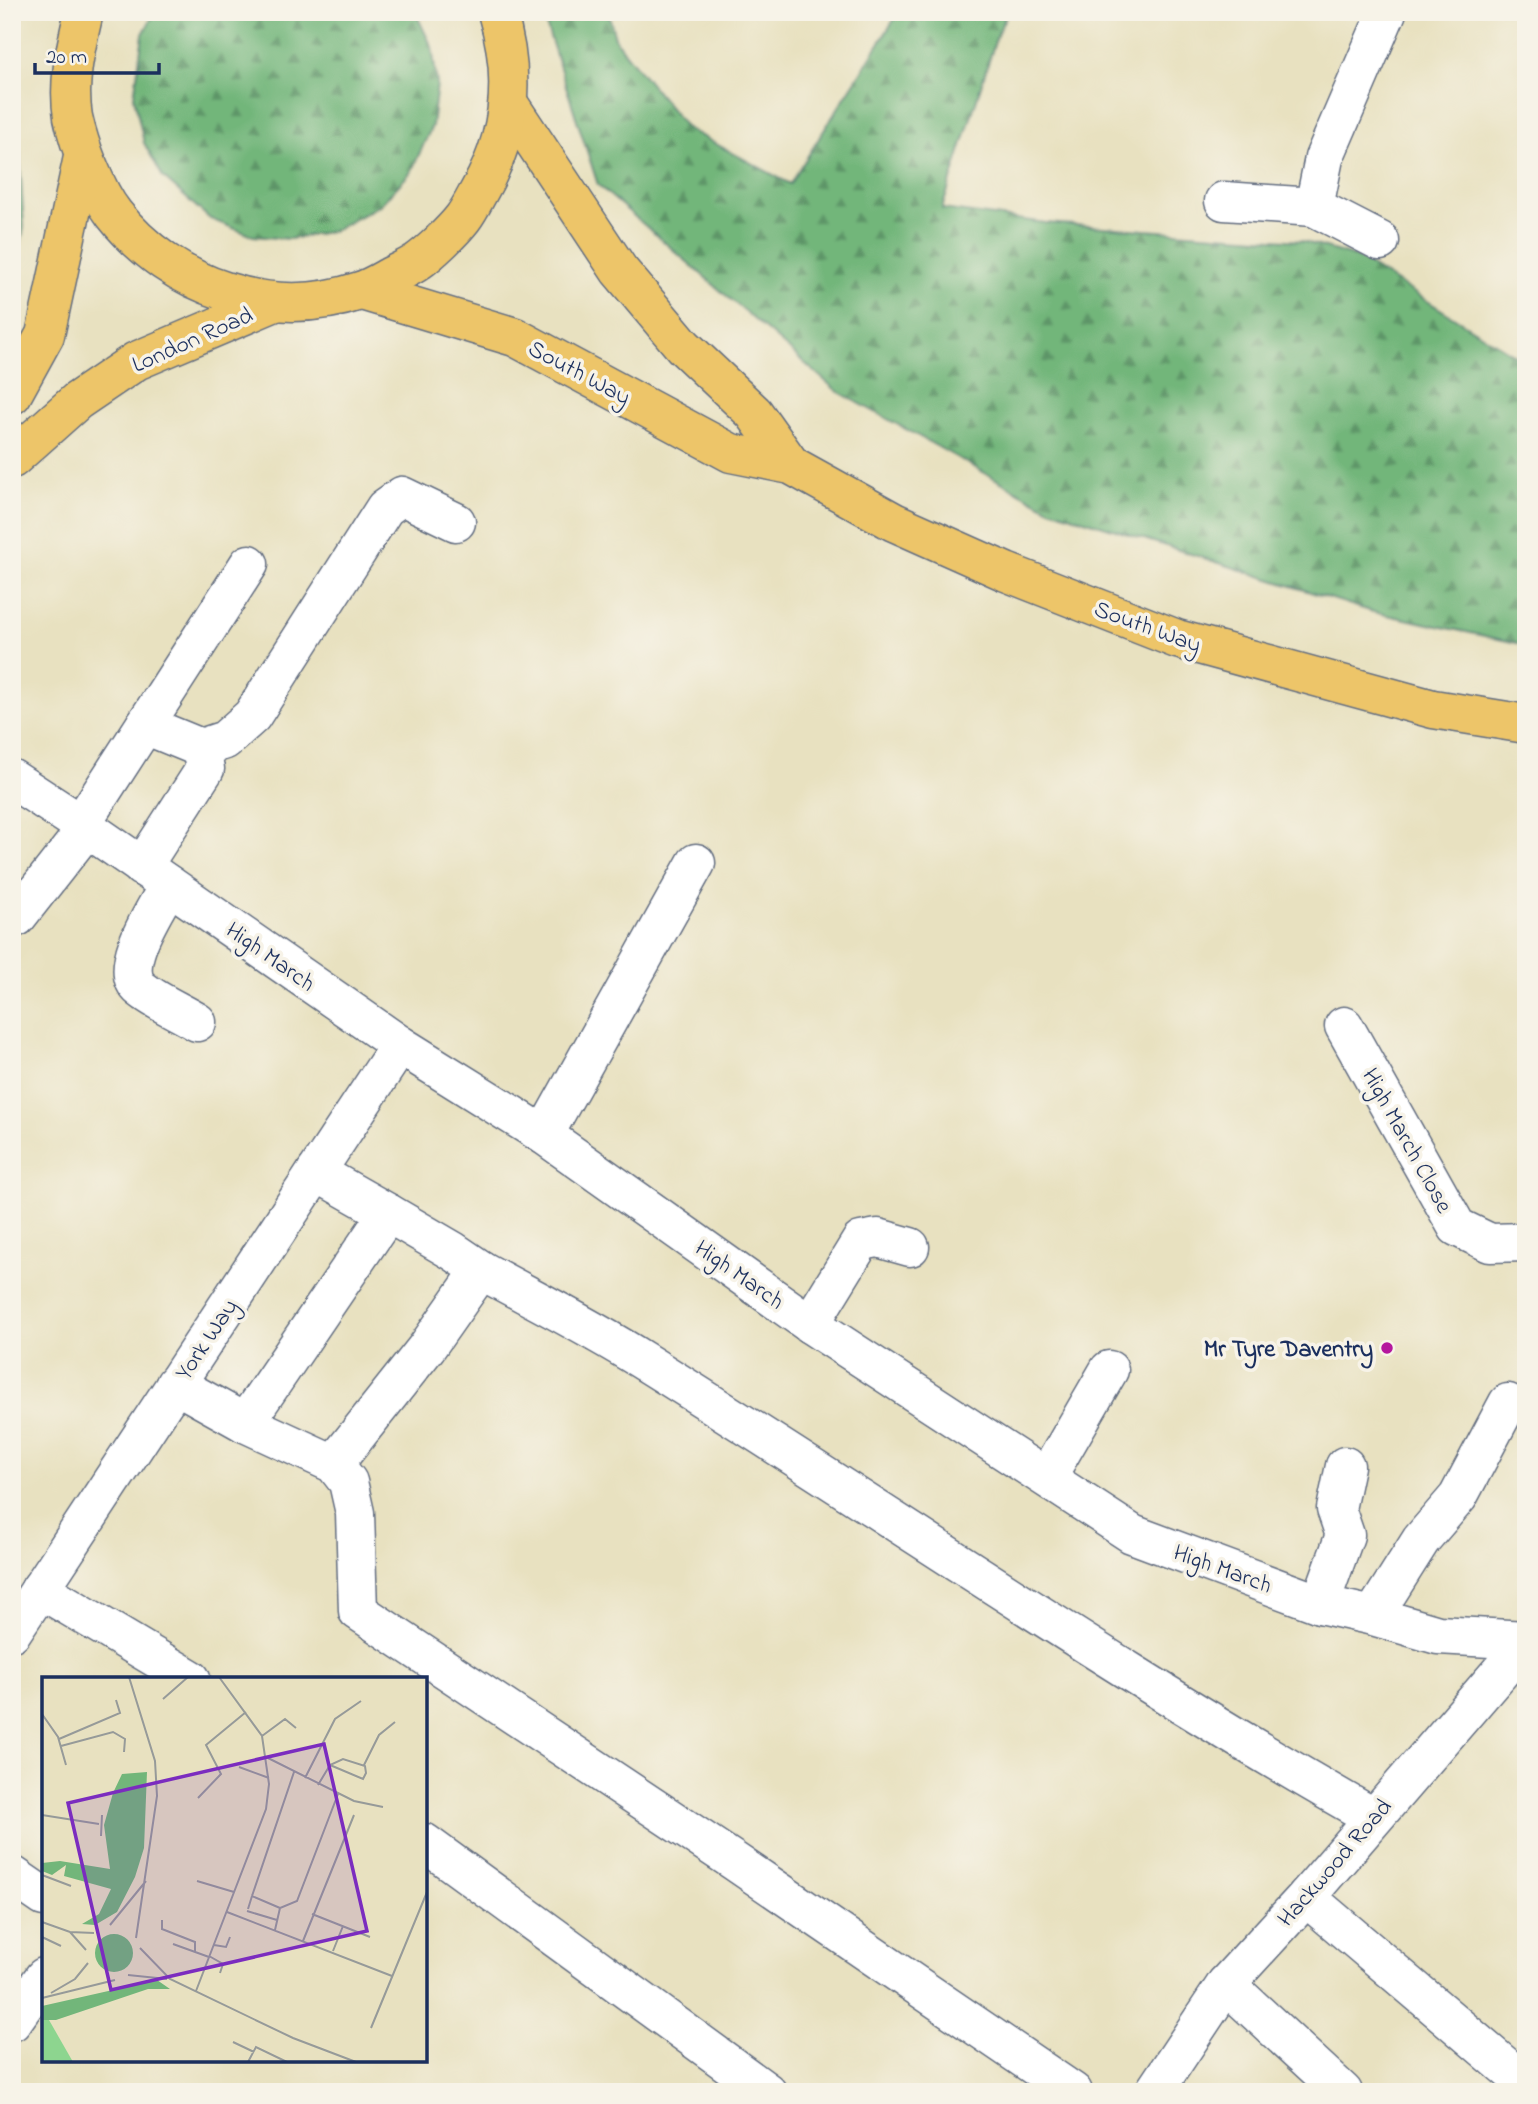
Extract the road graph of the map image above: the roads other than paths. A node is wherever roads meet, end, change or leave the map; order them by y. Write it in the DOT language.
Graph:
graph roads {
  1 [pos="64,12"];
  2 [pos="84,12"];
  3 [pos="497,12"];
  4 [pos="1387,12"];
  5 [pos="71,71"];
  6 [pos="509,104"];
  7 [pos="83,157"];
  8 [pos="1224,201"];
  9 [pos="1314,207"];
  10 [pos="1380,241"];
  11 [pos="362,291"];
  12 [pos="275,302"];
  13 [pos="12,395"];
  14 [pos="12,459"];
  15 [pos="791,465"];
  16 [pos="456,522"];
  17 [pos="249,564"];
  18 [pos="1526,724"];
  19 [pos="145,725"];
  20 [pos="201,748"];
  21 [pos="12,779"];
  22 [pos="84,826"];
  23 [pos="696,863"];
  24 [pos="156,876"];
  25 [pos="12,919"];
  26 [pos="197,1022"];
  27 [pos="1344,1026"];
  28 [pos="400,1045"];
  29 [pos="544,1135"];
  30 [pos="316,1172"];
  31 [pos="388,1213"];
  32 [pos="1526,1242"];
  33 [pos="910,1247"];
  34 [pos="481,1270"];
  35 [pos="810,1324"];
  36 [pos="1110,1370"];
  37 [pos="175,1384"];
  38 [pos="1508,1403"];
  39 [pos="245,1423"];
  40 [pos="334,1464"];
  41 [pos="1345,1466"];
  42 [pos="1046,1477"];
  43 [pos="40,1589"];
  44 [pos="1320,1604"];
  45 [pos="1373,1616"];
  46 [pos="12,1632"];
  47 [pos="1526,1641"];
  48 [pos="188,1677"];
  49 [pos="1373,1817"];
  50 [pos="427,1844"];
  51 [pos="12,1875"];
  52 [pos="42,1896"];
  53 [pos="1306,1897"];
  54 [pos="42,1980"];
  55 [pos="1226,1984"];
  56 [pos="12,2022"];
  57 [pos="1526,2084"];
  58 [pos="767,2092"];
  59 [pos="1073,2092"];
  60 [pos="1154,2092"];
  61 [pos="1343,2092"];
  1 -- 5 [label="main road"];
  2 -- 5 [label="main road"];
  3 -- 6 [label="main road"];
  4 -- 9 [label="street"];
  5 -- 7 [label="main road"];
  6 -- 11 [label="main road"];
  6 -- 15 [label="main road, South Way"];
  7 -- 12 [label="main road"];
  7 -- 13 [label="main road"];
  8 -- 9 [label="street"];
  9 -- 10 [label="street"];
  11 -- 12 [label="main road"];
  11 -- 15 [label="main road, South Way"];
  12 -- 14 [label="main road, London Road"];
  15 -- 18 [label="main road, South Way"];
  16 -- 20 [label="street"];
  17 -- 19 [label="street"];
  19 -- 20 [label="street"];
  19 -- 22 [label="street"];
  20 -- 24 [label="street"];
  21 -- 22 [label="street, High March"];
  22 -- 24 [label="street, High March"];
  22 -- 25 [label="street"];
  23 -- 29 [label="street"];
  24 -- 26 [label="street"];
  24 -- 28 [label="street, High March"];
  27 -- 32 [label="street, High March Close"];
  28 -- 29 [label="street, High March"];
  28 -- 30 [label="street, York Way"];
  29 -- 35 [label="street, High March"];
  30 -- 31 [label="street"];
  30 -- 37 [label="street, York Way"];
  31 -- 34 [label="street"];
  31 -- 39 [label="street"];
  33 -- 35 [label="street"];
  34 -- 40 [label="street"];
  34 -- 49 [label="street"];
  35 -- 42 [label="street, High March"];
  36 -- 42 [label="street"];
  37 -- 39 [label="street"];
  37 -- 43 [label="street, York Way"];
  38 -- 45 [label="street"];
  39 -- 40 [label="street"];
  40 -- 59 [label="street"];
  41 -- 44 [label="street"];
  42 -- 44 [label="street, High March"];
  43 -- 46 [label="street, York Way"];
  43 -- 48 [label="street"];
  44 -- 45 [label="street, High March"];
  45 -- 47 [label="street, High March"];
  47 -- 49 [label="street, Hackwood Road"];
  49 -- 53 [label="street, Hackwood Road"];
  50 -- 58 [label="street"];
  51 -- 52 [label="street"];
  53 -- 55 [label="street, Hackwood Road"];
  53 -- 57 [label="street"];
  54 -- 56 [label="street"];
  55 -- 60 [label="street, Hackwood Road"];
  55 -- 61 [label="street"];
}
